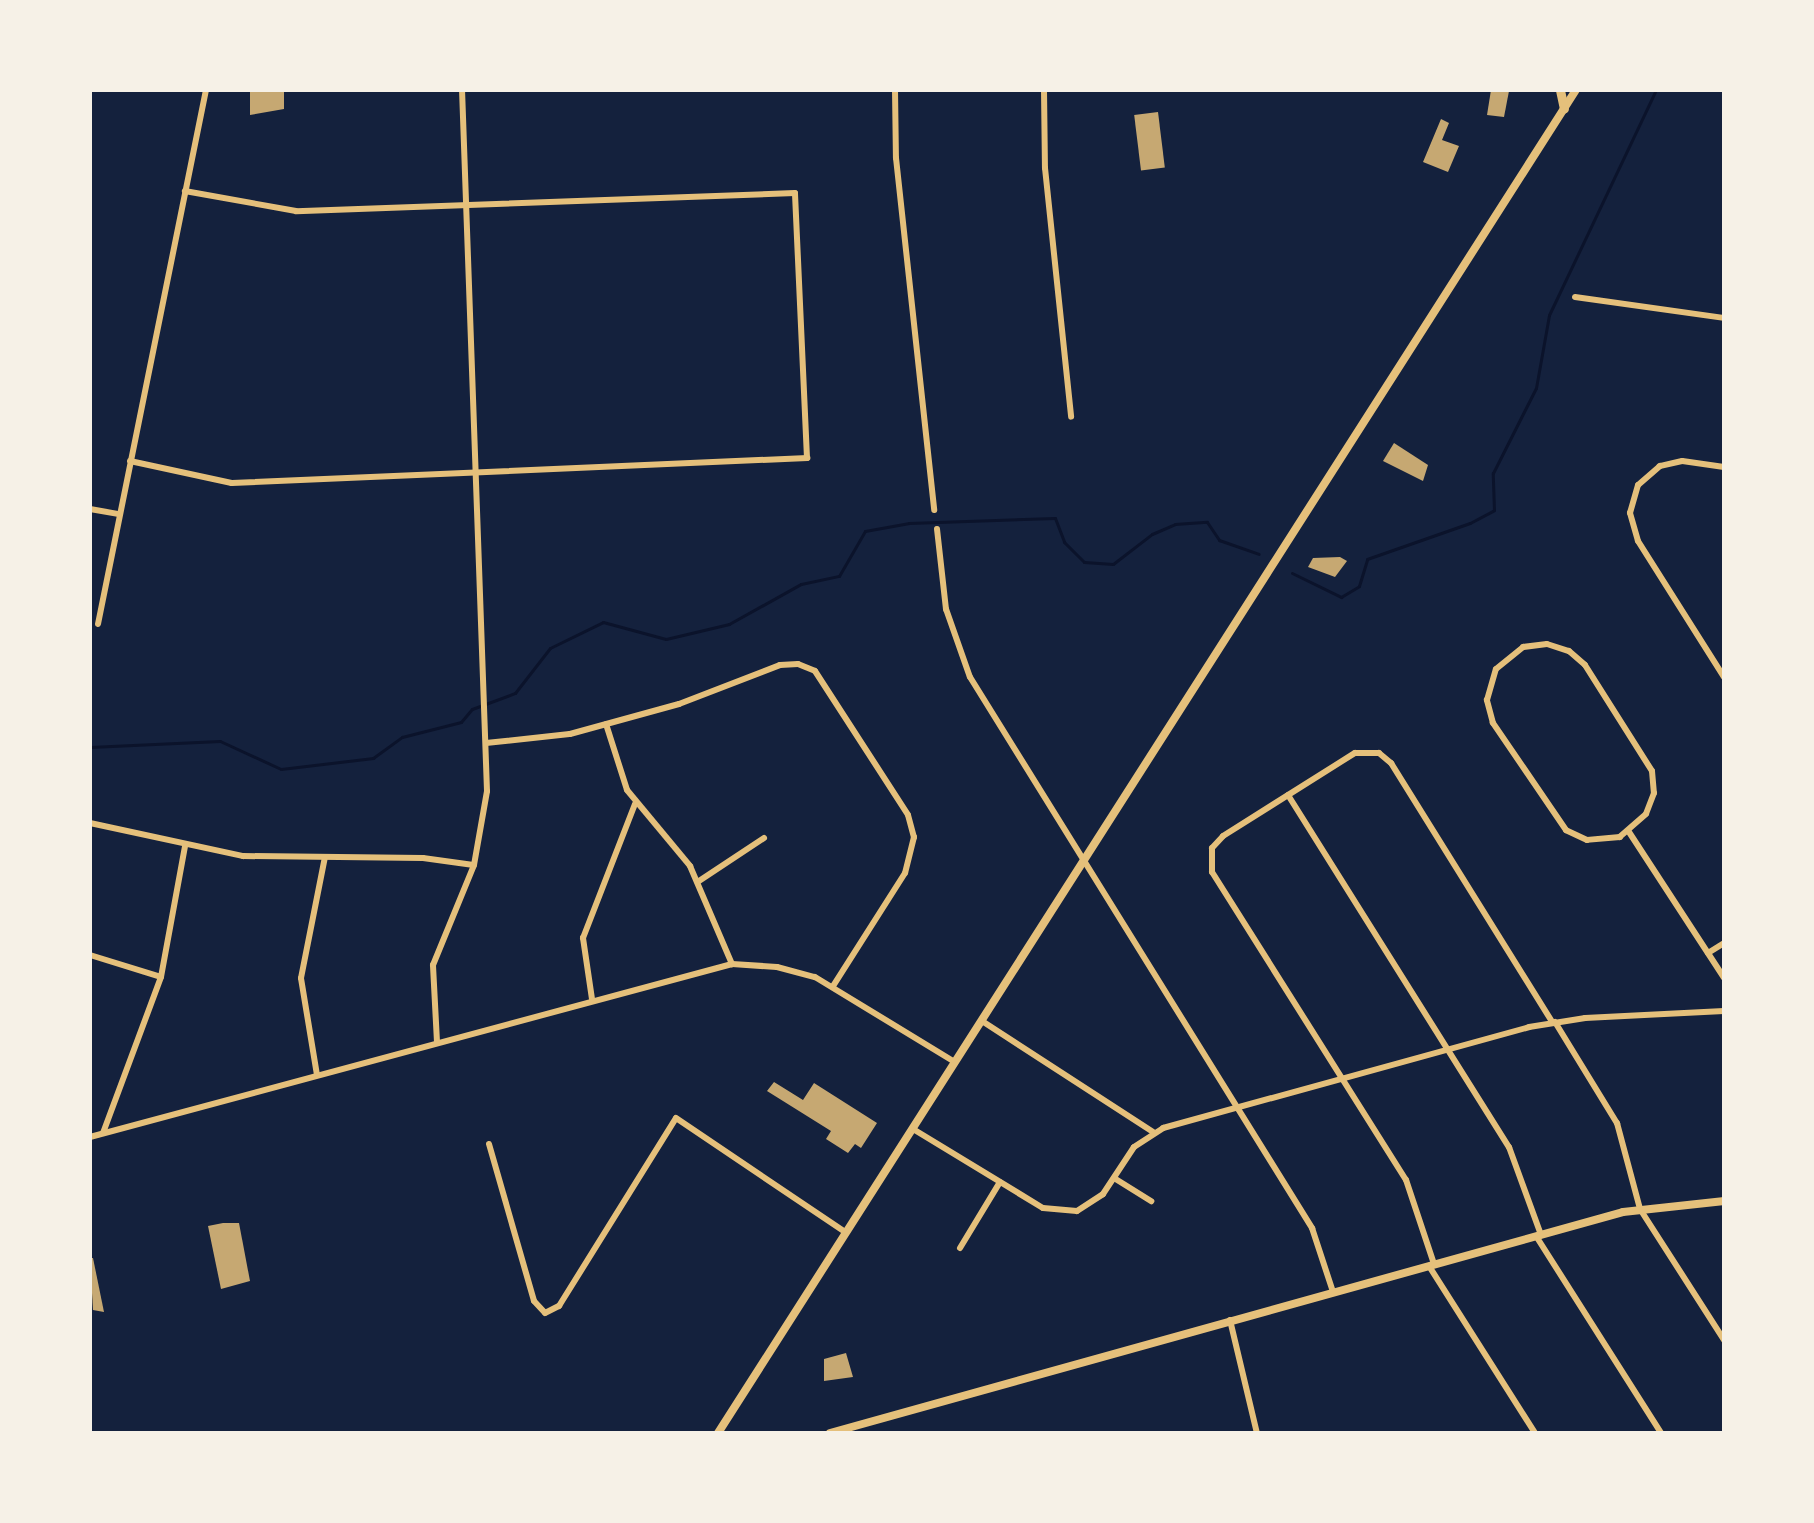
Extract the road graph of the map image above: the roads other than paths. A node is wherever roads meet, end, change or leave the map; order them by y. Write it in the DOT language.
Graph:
graph roads {
  1 [pos="206,90"];
  2 [pos="462,90"];
  3 [pos="1044,90"];
  4 [pos="1560,90"];
  5 [pos="1576,90"];
  6 [pos="895,91"];
  7 [pos="1564,109"];
  8 [pos="185,191"];
  9 [pos="466,205"];
  10 [pos="1575,297"];
  11 [pos="1724,318"];
  12 [pos="1071,417"];
  13 [pos="130,461"];
  14 [pos="1724,467"];
  15 [pos="476,472"];
  16 [pos="90,509"];
  17 [pos="934,510"];
  18 [pos="118,514"];
  19 [pos="937,529"];
  20 [pos="98,624"];
  21 [pos="1724,677"];
  22 [pos="606,724"];
  23 [pos="486,743"];
  24 [pos="1288,795"];
  25 [pos="635,804"];
  26 [pos="90,823"];
  27 [pos="1629,832"];
  28 [pos="764,838"];
  29 [pos="185,846"];
  30 [pos="325,857"];
  31 [pos="1084,862"];
  32 [pos="474,865"];
  33 [pos="699,881"];
  34 [pos="1724,943"];
  35 [pos="1708,953"];
  36 [pos="90,955"];
  37 [pos="732,964"];
  38 [pos="161,977"];
  39 [pos="1724,978"];
  40 [pos="833,986"];
  41 [pos="592,999"];
  42 [pos="1724,1011"];
  43 [pos="982,1021"];
  44 [pos="1554,1022"];
  45 [pos="437,1042"];
  46 [pos="1448,1050"];
  47 [pos="955,1062"];
  48 [pos="317,1075"];
  49 [pos="1342,1079"];
  50 [pos="1236,1108"];
  51 [pos="913,1129"];
  52 [pos="1153,1132"];
  53 [pos="103,1133"];
  54 [pos="90,1137"];
  55 [pos="489,1144"];
  56 [pos="1114,1178"];
  57 [pos="1000,1182"];
  58 [pos="1151,1201"];
  59 [pos="1724,1201"];
  60 [pos="1640,1209"];
  61 [pos="845,1232"];
  62 [pos="1538,1236"];
  63 [pos="960,1248"];
  64 [pos="1431,1265"];
  65 [pos="1333,1292"];
  66 [pos="1230,1320"];
  67 [pos="1724,1340"];
  68 [pos="718,1433"];
  69 [pos="830,1433"];
  70 [pos="1257,1433"];
  71 [pos="1535,1433"];
  72 [pos="1661,1433"];
  1 -- 8 [label="street"];
  2 -- 9 [label="street"];
  3 -- 12 [label="street"];
  4 -- 7 [label="main road"];
  5 -- 7 [label="main road"];
  6 -- 17 [label="street"];
  7 -- 31 [label="main road"];
  8 -- 9 [label="street"];
  8 -- 13 [label="street"];
  9 -- 15 [label="street"];
  9 -- 15 [label="street"];
  10 -- 11 [label="street"];
  13 -- 15 [label="street"];
  13 -- 18 [label="street"];
  14 -- 21 [label="street"];
  15 -- 23 [label="street"];
  16 -- 18 [label="street"];
  18 -- 20 [label="street"];
  19 -- 31 [label="street"];
  22 -- 23 [label="street"];
  22 -- 25 [label="street"];
  22 -- 40 [label="street"];
  23 -- 32 [label="street"];
  24 -- 44 [label="street"];
  24 -- 46 [label="street"];
  24 -- 49 [label="street"];
  25 -- 33 [label="street"];
  25 -- 41 [label="street"];
  26 -- 29 [label="street"];
  27 -- 27 [label="street"];
  27 -- 35 [label="street"];
  28 -- 33 [label="street"];
  29 -- 30 [label="street"];
  29 -- 38 [label="street"];
  30 -- 32 [label="street"];
  30 -- 48 [label="street"];
  31 -- 43 [label="main road"];
  31 -- 50 [label="street"];
  32 -- 45 [label="street"];
  33 -- 37 [label="street"];
  34 -- 35 [label="street"];
  35 -- 39 [label="street"];
  36 -- 38 [label="street"];
  37 -- 40 [label="street"];
  37 -- 41 [label="street"];
  38 -- 53 [label="street"];
  40 -- 47 [label="street"];
  41 -- 45 [label="street"];
  42 -- 44 [label="street"];
  43 -- 47 [label="main road"];
  43 -- 52 [label="street"];
  44 -- 46 [label="street"];
  44 -- 60 [label="street"];
  45 -- 48 [label="street"];
  46 -- 49 [label="street"];
  46 -- 62 [label="street"];
  47 -- 51 [label="main road"];
  48 -- 53 [label="street"];
  49 -- 50 [label="street"];
  49 -- 64 [label="street"];
  50 -- 52 [label="street"];
  50 -- 65 [label="street"];
  51 -- 57 [label="street"];
  51 -- 61 [label="main road"];
  52 -- 56 [label="street"];
  53 -- 54 [label="street"];
  55 -- 61 [label="street"];
  56 -- 57 [label="street"];
  56 -- 58 [label="street"];
  57 -- 63 [label="street"];
  59 -- 60 [label="main road"];
  60 -- 62 [label="main road"];
  60 -- 67 [label="street"];
  61 -- 68 [label="main road"];
  62 -- 64 [label="main road"];
  62 -- 72 [label="street"];
  64 -- 65 [label="main road"];
  64 -- 71 [label="street"];
  65 -- 66 [label="main road"];
  66 -- 69 [label="main road"];
  66 -- 70 [label="street"];
}
